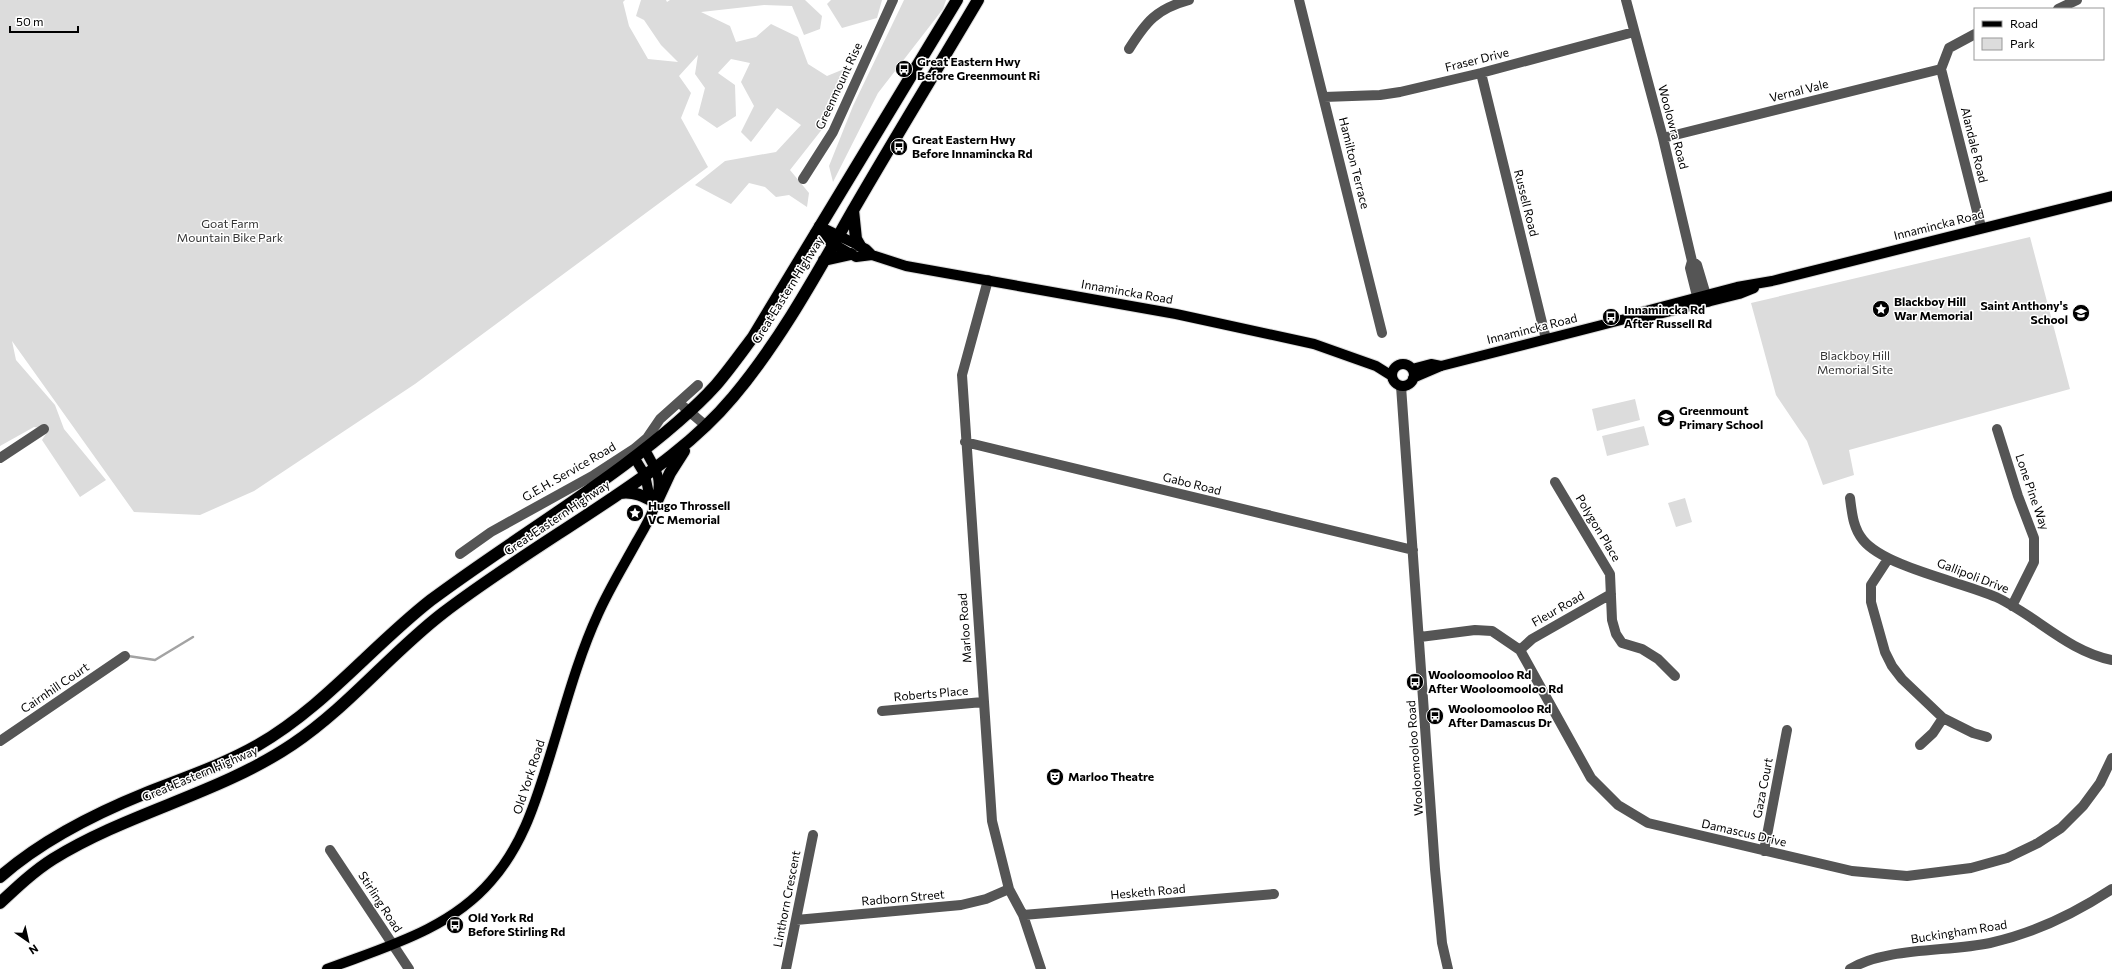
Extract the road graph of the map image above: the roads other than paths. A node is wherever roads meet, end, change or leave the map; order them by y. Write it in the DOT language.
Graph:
graph roads {
  1 [pos="893,0"];
  2 [pos="957,0"];
  3 [pos="978,0"];
  4 [pos="1189,0"];
  5 [pos="1298,0"];
  6 [pos="1626,0"];
  7 [pos="2077,0"];
  8 [pos="2060,8"];
  9 [pos="1634,32"];
  10 [pos="1974,35"];
  11 [pos="1129,49"];
  12 [pos="1942,69"];
  13 [pos="1481,73"];
  14 [pos="1324,97"];
  15 [pos="1663,138"];
  16 [pos="803,179"];
  17 [pos="2112,196"];
  18 [pos="853,210"];
  19 [pos="1981,227"];
  20 [pos="817,229"];
  21 [pos="836,240"];
  22 [pos="856,250"];
  23 [pos="824,260"];
  24 [pos="988,280"];
  25 [pos="1702,299"];
  26 [pos="1382,333"];
  27 [pos="1546,339"];
  28 [pos="1393,373"];
  29 [pos="1408,380"];
  30 [pos="698,385"];
  31 [pos="684,407"];
  32 [pos="44,429"];
  33 [pos="701,429"];
  34 [pos="1997,429"];
  35 [pos="965,442"];
  36 [pos="645,450"];
  37 [pos="634,457"];
  38 [pos="0,458"];
  39 [pos="655,468"];
  40 [pos="645,475"];
  41 [pos="1555,482"];
  42 [pos="620,493"];
  43 [pos="1850,498"];
  44 [pos="656,503"];
  45 [pos="1413,550"];
  46 [pos="460,554"];
  47 [pos="1888,559"];
  48 [pos="1611,594"];
  49 [pos="2012,606"];
  50 [pos="1420,637"];
  51 [pos="1520,650"];
  52 [pos="125,656"];
  53 [pos="2112,660"];
  54 [pos="1675,676"];
  55 [pos="983,702"];
  56 [pos="882,711"];
  57 [pos="1943,718"];
  58 [pos="1787,730"];
  59 [pos="1987,737"];
  60 [pos="0,741"];
  61 [pos="1920,745"];
  62 [pos="2112,758"];
  63 [pos="813,835"];
  64 [pos="330,850"];
  65 [pos="1764,851"];
  66 [pos="0,877"];
  67 [pos="1009,889"];
  68 [pos="2112,889"];
  69 [pos="1274,894"];
  70 [pos="0,902"];
  71 [pos="1023,915"];
  72 [pos="796,920"];
  73 [pos="392,945"];
  74 [pos="326,969"];
  75 [pos="409,969"];
  76 [pos="786,969"];
  77 [pos="1041,969"];
  78 [pos="1448,969"];
  79 [pos="1850,969"];
  1 -- 16 [label="street, Greenmount Rise"];
  2 -- 20 [label="highway, Great Eastern Highway"];
  3 -- 18 [label="highway, Great Eastern Highway"];
  4 -- 11 [label="street"];
  5 -- 14 [label="street, Hamilton Terrace"];
  6 -- 9 [label="street, Woolowra Road"];
  7 -- 8 [label="street"];
  9 -- 13 [label="street, Fraser Drive"];
  9 -- 15 [label="street, Woolowra Road"];
  10 -- 12 [label="street"];
  12 -- 15 [label="street, Vernal Vale"];
  12 -- 19 [label="street, Alandale Road"];
  13 -- 14 [label="street, Fraser Drive"];
  13 -- 27 [label="street, Russell Road"];
  14 -- 26 [label="street, Hamilton Terrace"];
  15 -- 25 [label="street, Woolowra Road"];
  17 -- 19 [label="main road, Innamincka Road"];
  18 -- 21 [label="highway, Great Eastern Highway"];
  18 -- 22 [label="highway"];
  19 -- 25 [label="main road, Innamincka Road"];
  20 -- 21 [label="main road, Innamincka Road"];
  20 -- 31 [label="highway, Great Eastern Highway"];
  21 -- 22 [label="main road, Innamincka Road"];
  21 -- 23 [label="highway, Great Eastern Highway"];
  22 -- 23 [label="highway"];
  22 -- 24 [label="main road, Innamincka Road"];
  23 -- 33 [label="highway, Great Eastern Highway"];
  24 -- 28 [label="main road, Innamincka Road"];
  24 -- 35 [label="street, Marloo Road"];
  25 -- 27 [label="main road, Innamincka Road"];
  27 -- 29 [label="main road, Innamincka Road"];
  28 -- 29 [label="main road"];
  28 -- 29 [label="main road, Innamincka Road"];
  29 -- 45 [label="street, Wooloomooloo Road"];
  30 -- 31 [label="street, G.E.H. Service Road"];
  31 -- 33 [label="street"];
  31 -- 36 [label="highway, Great Eastern Highway"];
  31 -- 46 [label="street, G.E.H. Service Road"];
  32 -- 38 [label="street"];
  33 -- 39 [label="highway, Great Eastern Highway"];
  33 -- 44 [label="highway"];
  34 -- 49 [label="street, Lone Pine Way"];
  35 -- 45 [label="street, Gabo Road"];
  35 -- 55 [label="street, Marloo Road"];
  36 -- 37 [label="highway, Great Eastern Highway"];
  36 -- 39 [label="main road, Old York Road"];
  37 -- 40 [label="main road"];
  37 -- 66 [label="highway, Great Eastern Highway"];
  39 -- 40 [label="highway, Great Eastern Highway"];
  39 -- 44 [label="main road, Old York Road"];
  40 -- 42 [label="highway, Great Eastern Highway"];
  40 -- 44 [label="main road"];
  41 -- 48 [label="street, Polygon Place"];
  42 -- 44 [label="highway"];
  42 -- 70 [label="highway, Great Eastern Highway"];
  43 -- 47 [label="street, Gallipoli Drive"];
  44 -- 73 [label="main road, Old York Road"];
  45 -- 50 [label="street, Wooloomooloo Road"];
  47 -- 49 [label="street, Gallipoli Drive"];
  47 -- 57 [label="street"];
  48 -- 51 [label="street, Fleur Road"];
  48 -- 54 [label="street, Polygon Place"];
  49 -- 53 [label="street, Gallipoli Drive"];
  50 -- 51 [label="street, Damascus Drive"];
  50 -- 78 [label="street, Wooloomooloo Road"];
  51 -- 65 [label="street, Damascus Drive"];
  52 -- 60 [label="street, Cairnhill Court"];
  55 -- 56 [label="street, Roberts Place"];
  55 -- 67 [label="street, Marloo Road"];
  57 -- 59 [label="street"];
  57 -- 61 [label="street"];
  58 -- 65 [label="street, Gaza Court"];
  62 -- 65 [label="street, Damascus Drive"];
  63 -- 72 [label="street, Linthorn Crescent"];
  64 -- 73 [label="street, Stirling Road"];
  67 -- 71 [label="street, Marloo Road"];
  67 -- 72 [label="street, Radborn Street"];
  68 -- 79 [label="street, Buckingham Road"];
  69 -- 71 [label="street, Hesketh Road"];
  71 -- 77 [label="street, Marloo Road"];
  72 -- 76 [label="street, Linthorn Crescent"];
  73 -- 74 [label="main road, Old York Road"];
  73 -- 75 [label="street, Stirling Road"];
}
